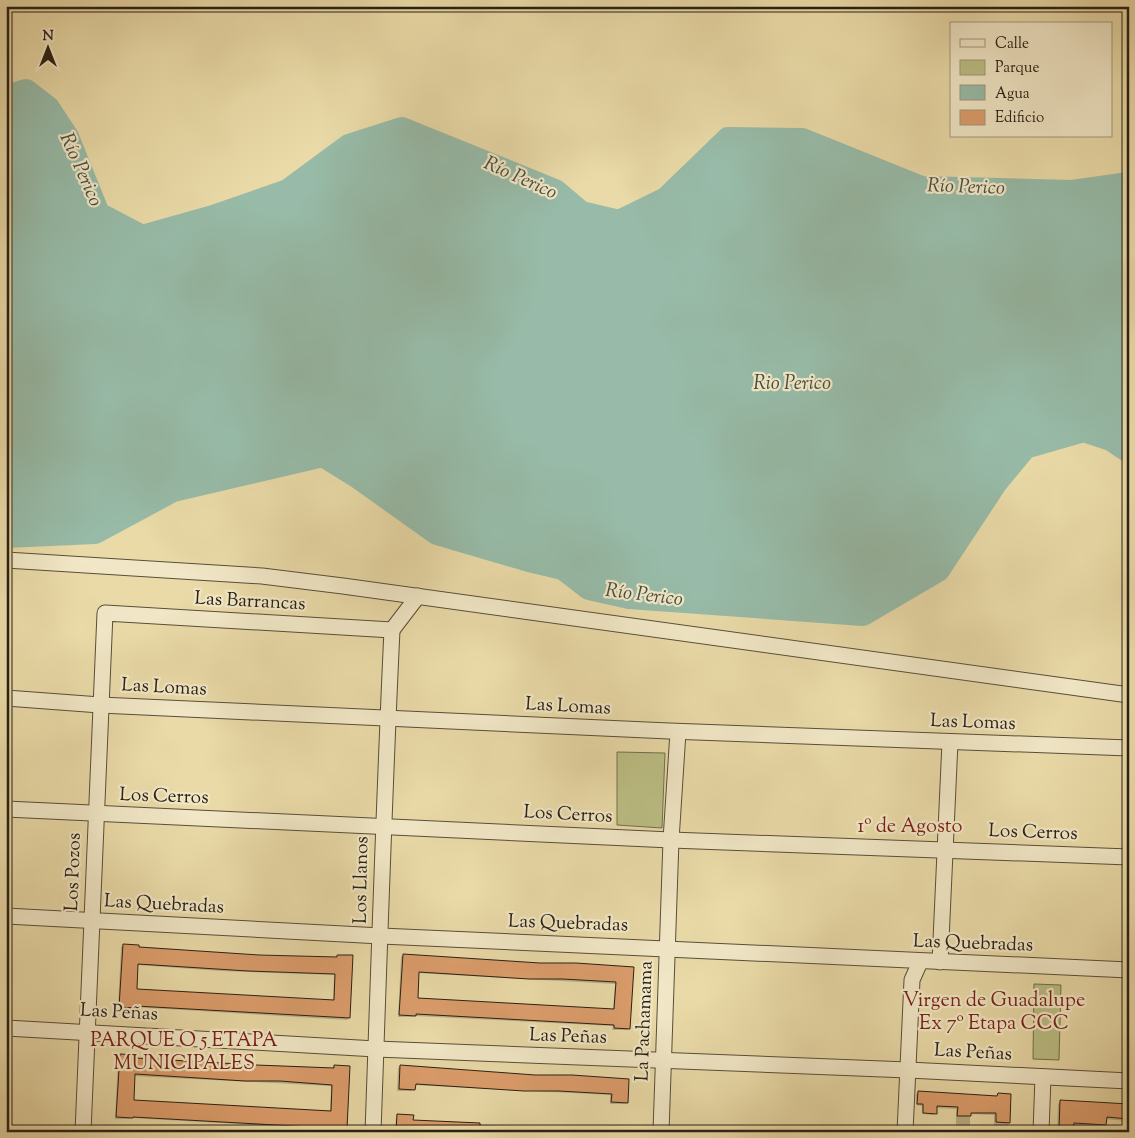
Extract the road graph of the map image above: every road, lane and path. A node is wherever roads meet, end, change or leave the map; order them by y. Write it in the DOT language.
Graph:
graph roads {
  1 [pos="6,560"];
  2 [pos="418,596"];
  3 [pos="105,613"];
  4 [pos="392,630"];
  5 [pos="1129,695"];
  6 [pos="6,698"];
  7 [pos="100,705"];
  8 [pos="388,718"];
  9 [pos="678,732"];
  10 [pos="950,742"];
  11 [pos="1129,748"];
  12 [pos="6,809"];
  13 [pos="96,814"];
  14 [pos="383,826"];
  15 [pos="671,840"];
  16 [pos="944,850"];
  17 [pos="1129,857"];
  18 [pos="6,916"];
  19 [pos="92,921"];
  20 [pos="381,936"];
  21 [pos="667,948"];
  22 [pos="920,962"];
  23 [pos="940,962"];
  24 [pos="1129,970"];
  25 [pos="6,1028"];
  26 [pos="88,1032"];
  27 [pos="376,1049"];
  28 [pos="664,1060"];
  29 [pos="908,1070"];
  30 [pos="1043,1077"];
  31 [pos="1129,1081"];
  32 [pos="83,1132"];
  33 [pos="373,1132"];
  34 [pos="660,1132"];
  35 [pos="905,1132"];
  36 [pos="1041,1132"];
  1 -- 2 [label="street"];
  2 -- 4 [label="street"];
  2 -- 5 [label="street"];
  3 -- 4 [label="street, Las Barrancas"];
  3 -- 7 [label="street, Los Pozos"];
  4 -- 8 [label="street, Los Llanos"];
  6 -- 7 [label="street, Las Lomas"];
  7 -- 8 [label="street, Las Lomas"];
  7 -- 13 [label="street, Los Pozos"];
  8 -- 9 [label="street, Las Lomas"];
  8 -- 14 [label="street, Los Llanos"];
  9 -- 10 [label="street, Las Lomas"];
  9 -- 15 [label="street, La Pachamama"];
  10 -- 11 [label="street, Las Lomas"];
  10 -- 16 [label="street"];
  12 -- 13 [label="street, Los Cerros"];
  13 -- 14 [label="street, Los Cerros"];
  13 -- 19 [label="street, Los Pozos"];
  14 -- 15 [label="street, Los Cerros"];
  14 -- 20 [label="street, Los Llanos"];
  15 -- 16 [label="street, Los Cerros"];
  15 -- 21 [label="street, La Pachamama"];
  16 -- 17 [label="street, Los Cerros"];
  16 -- 23 [label="street"];
  18 -- 19 [label="street, Las Quebradas"];
  19 -- 20 [label="street, Las Quebradas"];
  19 -- 26 [label="street, Los Pozos"];
  20 -- 21 [label="street, Las Quebradas"];
  20 -- 27 [label="street, Los Llanos"];
  21 -- 22 [label="street, Las Quebradas"];
  21 -- 28 [label="street, La Pachamama"];
  22 -- 23 [label="street, Las Quebradas"];
  22 -- 29 [label="street"];
  23 -- 24 [label="street, Las Quebradas"];
  25 -- 26 [label="street, Las Peñas"];
  26 -- 27 [label="street, Las Peñas"];
  26 -- 32 [label="street, Los Pozos"];
  27 -- 28 [label="street, Las Peñas"];
  27 -- 33 [label="street, Los Llanos"];
  28 -- 29 [label="street, Las Peñas"];
  28 -- 34 [label="street, La Pachamama"];
  29 -- 30 [label="street, Las Peñas"];
  29 -- 35 [label="street"];
  30 -- 31 [label="street, Las Peñas"];
  30 -- 36 [label="street"];
}
